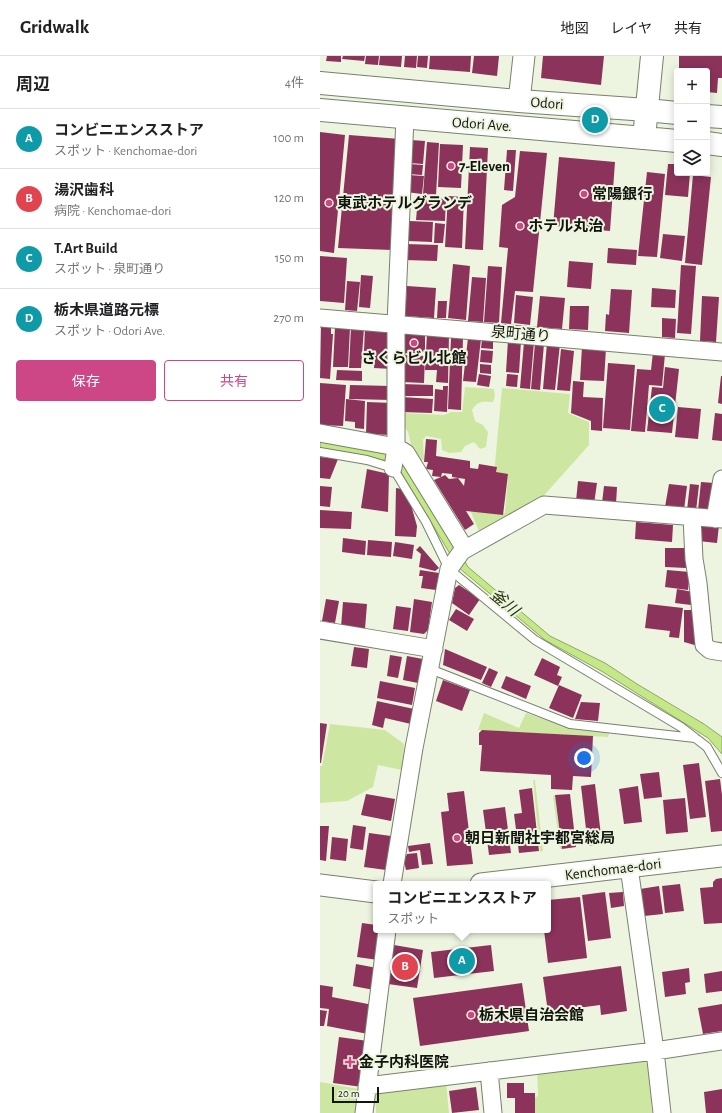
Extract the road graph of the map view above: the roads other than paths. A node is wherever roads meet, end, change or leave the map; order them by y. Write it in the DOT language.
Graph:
graph roads {
  1 [pos="524,56"];
  2 [pos="652,56"];
  3 [pos="320,83"];
  4 [pos="519,101"];
  5 [pos="320,110"];
  6 [pos="647,110"];
  7 [pos="674,113"];
  8 [pos="710,116"];
  9 [pos="722,117"];
  10 [pos="404,118"];
  11 [pos="644,138"];
  12 [pos="674,141"];
  13 [pos="710,143"];
  14 [pos="722,144"];
  15 [pos="320,318"];
  16 [pos="396,323"];
  17 [pos="722,352"];
  18 [pos="320,433"];
  19 [pos="396,446"];
  20 [pos="320,452"];
  21 [pos="393,468"];
  22 [pos="722,480"];
  23 [pos="692,517"];
  24 [pos="719,519"];
  25 [pos="465,549"];
  26 [pos="450,569"];
  27 [pos="320,630"];
  28 [pos="434,649"];
  29 [pos="722,652"];
  30 [pos="430,669"];
  31 [pos="695,738"];
  32 [pos="722,773"];
  33 [pos="722,856"];
  34 [pos="629,867"];
  35 [pos="392,881"];
  36 [pos="507,881"];
  37 [pos="320,885"];
  38 [pos="373,892"];
  39 [pos="387,933"];
  40 [pos="722,1041"];
  41 [pos="655,1051"];
  42 [pos="489,1072"];
  43 [pos="367,1086"];
  44 [pos="364,1113"];
  45 [pos="493,1113"];
  46 [pos="662,1113"];
  1 -- 4 [label="street"];
  2 -- 6 [label="main road"];
  3 -- 4 [label="main road, Odori Ave."];
  4 -- 6 [label="main road, Odori"];
  5 -- 10 [label="main road, Odori Ave."];
  6 -- 7 [label="main road, Odori"];
  6 -- 11 [label="main road"];
  8 -- 9 [label="main road"];
  10 -- 11 [label="main road, Odori Ave."];
  10 -- 16 [label="street"];
  11 -- 12 [label="main road, Odori Ave."];
  13 -- 14 [label="main road"];
  15 -- 16 [label="street, 泉町通り"];
  16 -- 17 [label="street, 泉町通り"];
  16 -- 19 [label="street"];
  18 -- 19 [label="street"];
  19 -- 21 [label="street"];
  19 -- 25 [label="street"];
  20 -- 21 [label="lane"];
  21 -- 26 [label="lane"];
  22 -- 24 [label="street"];
  23 -- 24 [label="street"];
  23 -- 25 [label="street"];
  23 -- 29 [label="street"];
  25 -- 26 [label="street"];
  26 -- 28 [label="street"];
  26 -- 31 [label="lane"];
  27 -- 28 [label="street"];
  28 -- 30 [label="street"];
  30 -- 31 [label="lane"];
  30 -- 35 [label="street"];
  31 -- 32 [label="lane"];
  33 -- 34 [label="street, Kenchomae-dori"];
  34 -- 36 [label="street, Kenchomae-dori"];
  34 -- 41 [label="street"];
  37 -- 38 [label="street"];
  39 -- 43 [label="street"];
  40 -- 41 [label="street"];
  41 -- 42 [label="street"];
  41 -- 46 [label="street"];
  42 -- 43 [label="street"];
  42 -- 45 [label="street"];
  43 -- 44 [label="street"];
}
